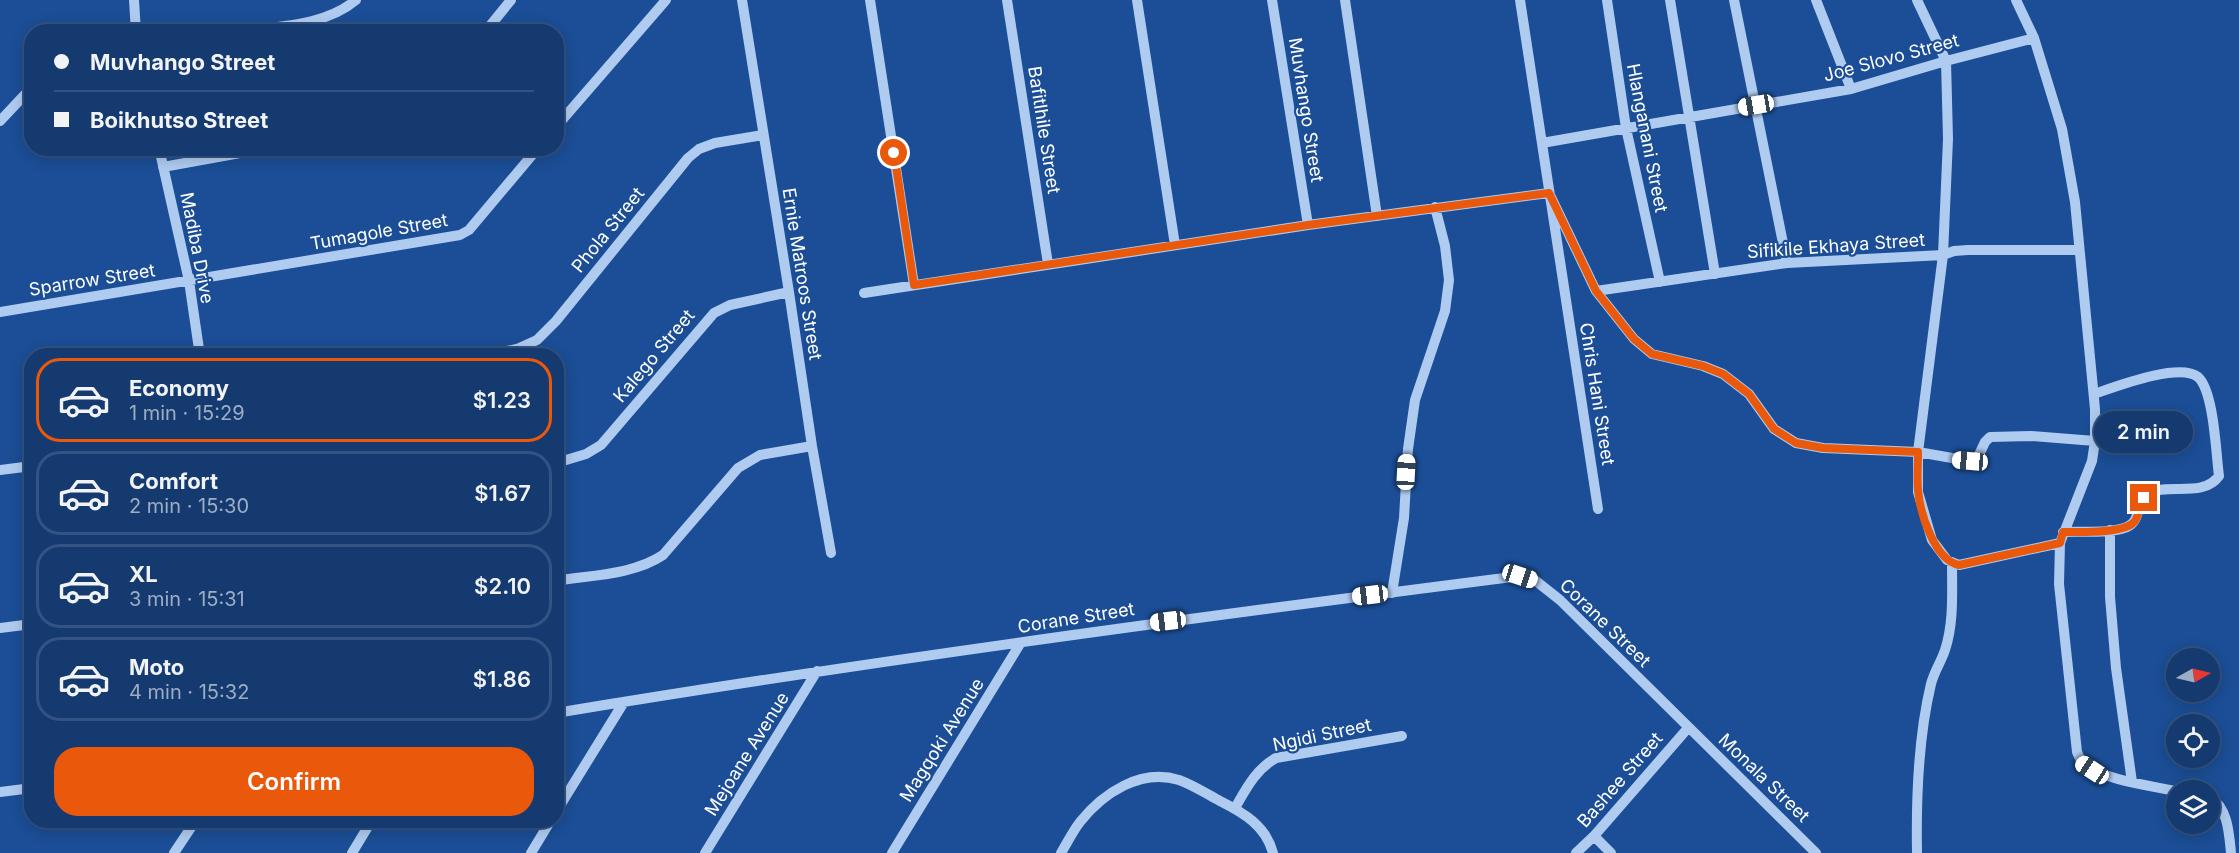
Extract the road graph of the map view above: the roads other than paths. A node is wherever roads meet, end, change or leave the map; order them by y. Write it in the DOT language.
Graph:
graph roads {
  1 [pos="134,0"];
  2 [pos="356,0"];
  3 [pos="512,0"];
  4 [pos="666,0"];
  5 [pos="742,0"];
  6 [pos="870,0"];
  7 [pos="1007,0"];
  8 [pos="1137,0"];
  9 [pos="1272,0"];
  10 [pos="1345,0"];
  11 [pos="1520,0"];
  12 [pos="1607,0"];
  13 [pos="1671,0"];
  14 [pos="1734,0"];
  15 [pos="1816,0"];
  16 [pos="1917,0"];
  17 [pos="2016,0"];
  18 [pos="136,24"];
  19 [pos="291,24"];
  20 [pos="492,24"];
  21 [pos="2034,38"];
  22 [pos="1946,61"];
  23 [pos="1851,89"];
  24 [pos="24,96"];
  25 [pos="1756,105"];
  26 [pos="1689,117"];
  27 [pos="564,118"];
  28 [pos="0,121"];
  29 [pos="1626,128"];
  30 [pos="764,135"];
  31 [pos="1542,143"];
  32 [pos="161,156"];
  33 [pos="224,156"];
  34 [pos="531,156"];
  35 [pos="163,167"];
  36 [pos="1549,193"];
  37 [pos="1436,207"];
  38 [pos="1377,216"];
  39 [pos="1308,225"];
  40 [pos="1175,245"];
  41 [pos="2079,250"];
  42 [pos="1943,255"];
  43 [pos="1787,263"];
  44 [pos="1048,264"];
  45 [pos="1715,274"];
  46 [pos="189,280"];
  47 [pos="1660,282"];
  48 [pos="914,285"];
  49 [pos="1596,291"];
  50 [pos="789,292"];
  51 [pos="864,293"];
  52 [pos="0,312"];
  53 [pos="199,348"];
  54 [pos="517,348"];
  55 [pos="2094,394"];
  56 [pos="2095,441"];
  57 [pos="812,446"];
  58 [pos="1918,452"];
  59 [pos="564,461"];
  60 [pos="24,467"];
  61 [pos="0,470"];
  62 [pos="1598,509"];
  63 [pos="2110,530"];
  64 [pos="2062,538"];
  65 [pos="831,553"];
  66 [pos="1952,564"];
  67 [pos="564,580"];
  68 [pos="1392,592"];
  69 [pos="24,625"];
  70 [pos="0,628"];
  71 [pos="1020,644"];
  72 [pos="817,671"];
  73 [pos="624,702"];
  74 [pos="564,712"];
  75 [pos="1688,728"];
  76 [pos="1402,736"];
  77 [pos="2132,782"];
  78 [pos="24,789"];
  79 [pos="2166,789"];
  80 [pos="0,792"];
  81 [pos="564,799"];
  82 [pos="2220,807"];
  83 [pos="1235,808"];
  84 [pos="191,828"];
  85 [pos="367,828"];
  86 [pos="546,828"];
  87 [pos="1594,836"];
  88 [pos="174,853"];
  89 [pos="352,853"];
  90 [pos="531,853"];
  91 [pos="705,853"];
  92 [pos="892,853"];
  93 [pos="1061,853"];
  94 [pos="1273,853"];
  95 [pos="1576,853"];
  96 [pos="1611,853"];
  97 [pos="1816,853"];
  98 [pos="1917,853"];
  99 [pos="2231,853"];
  1 -- 18 [label="street"];
  2 -- 19 [label="street"];
  3 -- 20 [label="street"];
  4 -- 27 [label="street"];
  5 -- 30 [label="street, Ernie Matroos Street"];
  6 -- 48 [label="street"];
  7 -- 44 [label="street, Bafitlhile Street"];
  8 -- 40 [label="street"];
  9 -- 39 [label="street, Muvhango Street"];
  10 -- 38 [label="street"];
  11 -- 31 [label="street, Chris Hani Street"];
  12 -- 29 [label="street, Hlanganani Street"];
  13 -- 26 [label="street"];
  14 -- 25 [label="street"];
  15 -- 23 [label="street"];
  16 -- 22 [label="street"];
  17 -- 21 [label="street"];
  21 -- 22 [label="street, Joe Slovo Street"];
  21 -- 41 [label="street"];
  22 -- 23 [label="street, Joe Slovo Street"];
  22 -- 42 [label="street"];
  23 -- 25 [label="street, Joe Slovo Street"];
  24 -- 28 [label="street"];
  25 -- 26 [label="street, Joe Slovo Street"];
  25 -- 43 [label="street"];
  26 -- 29 [label="street, Joe Slovo Street"];
  26 -- 45 [label="street"];
  29 -- 31 [label="street, Joe Slovo Street"];
  29 -- 47 [label="street, Hlanganani Street"];
  30 -- 50 [label="street, Ernie Matroos Street"];
  30 -- 54 [label="street, Phola Street"];
  31 -- 36 [label="street, Chris Hani Street"];
  32 -- 35 [label="street, Madiba Drive"];
  33 -- 35 [label="street"];
  34 -- 46 [label="street, Tumagole Street"];
  35 -- 46 [label="street, Madiba Drive"];
  36 -- 37 [label="street"];
  36 -- 49 [label="street"];
  36 -- 62 [label="street, Chris Hani Street"];
  37 -- 38 [label="street"];
  37 -- 68 [label="street"];
  38 -- 39 [label="street"];
  39 -- 40 [label="street"];
  40 -- 44 [label="street"];
  41 -- 42 [label="street, Sifikile Ekhaya Street"];
  41 -- 55 [label="street"];
  42 -- 43 [label="street, Sifikile Ekhaya Street"];
  42 -- 58 [label="street"];
  43 -- 45 [label="street, Sifikile Ekhaya Street"];
  44 -- 48 [label="street"];
  45 -- 47 [label="street, Sifikile Ekhaya Street"];
  46 -- 52 [label="street, Sparrow Street"];
  46 -- 53 [label="street, Madiba Drive"];
  47 -- 49 [label="street, Sifikile Ekhaya Street"];
  48 -- 51 [label="street"];
  49 -- 58 [label="street"];
  50 -- 57 [label="street, Ernie Matroos Street"];
  50 -- 59 [label="street, Kalego Street"];
  55 -- 56 [label="street"];
  55 -- 63 [label="street"];
  56 -- 58 [label="street"];
  56 -- 64 [label="street"];
  57 -- 65 [label="street, Ernie Matroos Street"];
  57 -- 67 [label="street"];
  58 -- 66 [label="street"];
  60 -- 61 [label="street"];
  63 -- 64 [label="street"];
  63 -- 77 [label="street"];
  64 -- 66 [label="street"];
  64 -- 77 [label="street"];
  66 -- 98 [label="street"];
  68 -- 71 [label="street, Corane Street"];
  68 -- 75 [label="street, Corane Street"];
  69 -- 70 [label="street"];
  71 -- 72 [label="street, Corane Street"];
  71 -- 92 [label="street, Magqoki Avenue"];
  72 -- 73 [label="street, Corane Street"];
  72 -- 91 [label="street, Mejoane Avenue"];
  73 -- 74 [label="street, Corane Street"];
  73 -- 81 [label="street"];
  75 -- 87 [label="street, Bashee Street"];
  75 -- 97 [label="street, Monala Street"];
  76 -- 83 [label="street, Ngidi Street"];
  77 -- 79 [label="street"];
  78 -- 80 [label="street"];
  82 -- 99 [label="street"];
  83 -- 93 [label="street"];
  83 -- 94 [label="street"];
  84 -- 88 [label="street"];
  85 -- 89 [label="street"];
  86 -- 90 [label="street"];
  87 -- 95 [label="street, Bashee Street"];
  87 -- 96 [label="street"];
}
